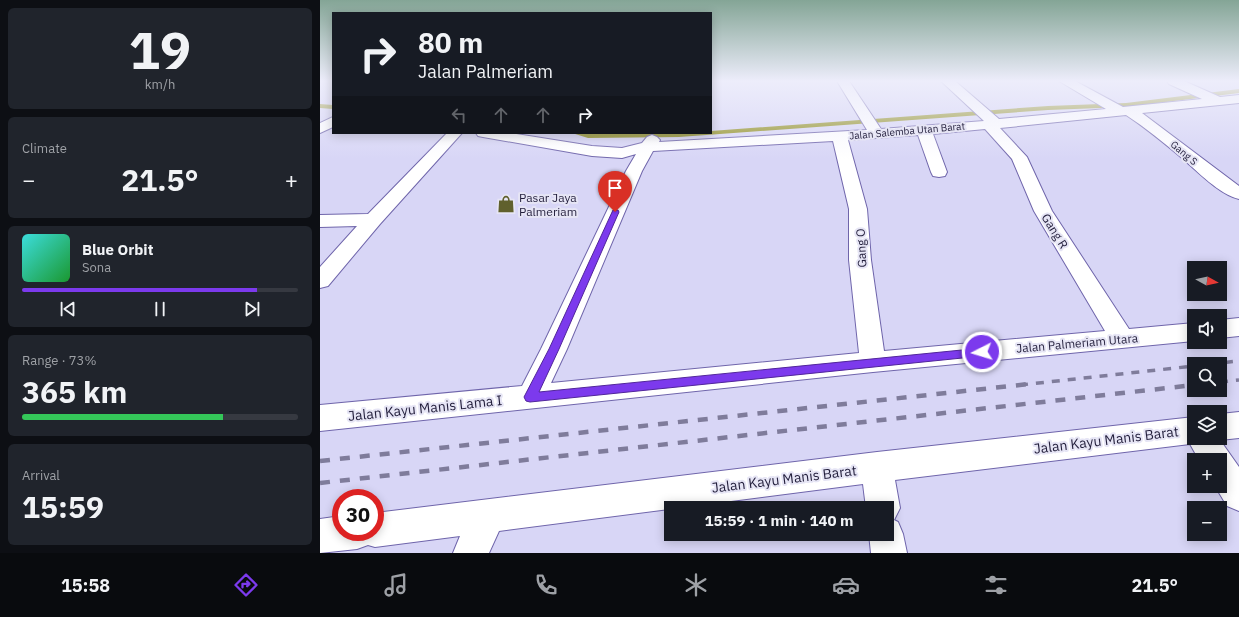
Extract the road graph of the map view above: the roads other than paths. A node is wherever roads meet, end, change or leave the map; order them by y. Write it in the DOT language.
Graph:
graph roads {
  1 [pos="860,107"];
  2 [pos="974,107"];
  3 [pos="1115,107"];
  4 [pos="1168,107"];
  5 [pos="1123,111"];
  6 [pos="320,118"];
  7 [pos="987,119"];
  8 [pos="332,120"];
  9 [pos="332,121"];
  10 [pos="872,125"];
  11 [pos="320,129"];
  12 [pos="924,130"];
  13 [pos="454,134"];
  14 [pos="489,134"];
  15 [pos="840,137"];
  16 [pos="651,141"];
  17 [pos="939,172"];
  18 [pos="1239,194"];
  19 [pos="373,220"];
  20 [pos="320,222"];
  21 [pos="320,281"];
  22 [pos="1239,327"];
  23 [pos="1227,328"];
  24 [pos="1187,333"];
  25 [pos="1122,338"];
  26 [pos="873,362"];
  27 [pos="530,397"];
  28 [pos="320,418"];
  29 [pos="1239,425"];
  30 [pos="1227,426"];
  31 [pos="1187,431"];
  32 [pos="877,467"];
  33 [pos="1227,477"];
  34 [pos="1239,495"];
  35 [pos="882,501"];
  36 [pos="488,517"];
  37 [pos="384,529"];
  38 [pos="332,535"];
  39 [pos="320,536"];
  40 [pos="887,541"];
  41 [pos="471,553"];
  42 [pos="889,553"];
  1 -- 10 [label="street"];
  2 -- 7 [label="street, Gang R"];
  3 -- 5 [label="street, Gang S"];
  4 -- 5 [label="street, Jalan Salemba Utan Barat"];
  5 -- 7 [label="street, Jalan Salemba Utan Barat"];
  5 -- 18 [label="street, Gang S"];
  6 -- 8 [label="street"];
  7 -- 12 [label="street, Jalan Salemba Utan Barat"];
  7 -- 25 [label="street, Gang R"];
  9 -- 11 [label="street"];
  10 -- 12 [label="street, Jalan Salemba Utan Barat"];
  10 -- 15 [label="street, Jalan Salemba Utan Barat"];
  12 -- 17 [label="street"];
  13 -- 19 [label="street"];
  14 -- 16 [label="street, Jalan Salemba Utan Barat"];
  15 -- 16 [label="street, Jalan Salemba Utan Barat"];
  15 -- 26 [label="street, Gang O"];
  16 -- 27 [label="street"];
  19 -- 20 [label="street"];
  19 -- 21 [label="street"];
  22 -- 23 [label="street"];
  24 -- 25 [label="street, Jalan Palmeriam Utara"];
  25 -- 26 [label="street, Jalan Palmeriam Utara"];
  26 -- 27 [label="street, Jalan Palmeriam Utara"];
  27 -- 28 [label="street, Jalan Kayu Manis Lama I"];
  29 -- 30 [label="street"];
  31 -- 32 [label="street, Jalan Kayu Manis Barat"];
  32 -- 35 [label="street"];
  32 -- 36 [label="street, Jalan Kayu Manis Barat"];
  33 -- 34 [label="street"];
  36 -- 37 [label="street, Jalan Kayu Manis Barat"];
  36 -- 41 [label="street"];
  38 -- 39 [label="street"];
  40 -- 42 [label="street"];
}
